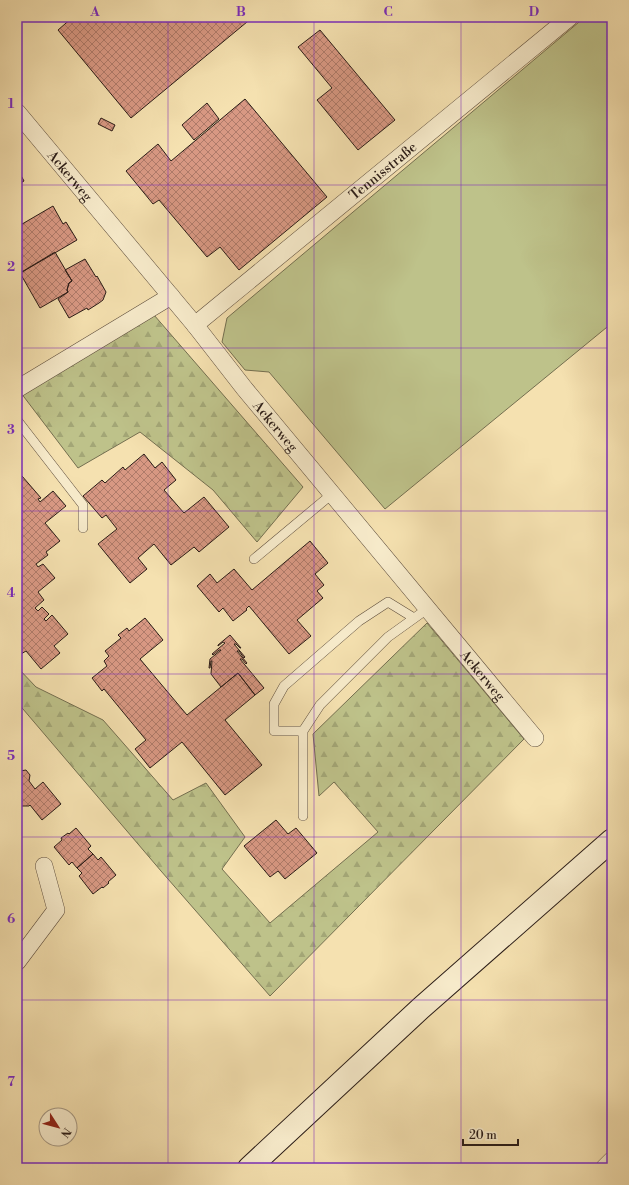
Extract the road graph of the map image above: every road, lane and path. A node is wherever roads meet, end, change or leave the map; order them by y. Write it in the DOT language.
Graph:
graph roads {
  1 [pos="570,17"];
  2 [pos="17,112"];
  3 [pos="171,296"];
  4 [pos="195,325"];
  5 [pos="17,389"];
  6 [pos="17,420"];
  7 [pos="332,494"];
  8 [pos="84,528"];
  9 [pos="254,559"];
  10 [pos="421,613"];
  11 [pos="303,731"];
  12 [pos="535,738"];
  13 [pos="303,816"];
  14 [pos="606,845"];
  15 [pos="44,866"];
  16 [pos="17,962"];
  17 [pos="612,1160"];
  18 [pos="249,1168"];
  19 [pos="604,1168"];
  1 -- 4 [label="street, Tennisstraße"];
  2 -- 3 [label="street, Ackerweg"];
  3 -- 4 [label="street, Ackerweg"];
  3 -- 5 [label="street"];
  4 -- 7 [label="street, Ackerweg"];
  6 -- 8 [label="lane"];
  7 -- 9 [label="lane"];
  7 -- 10 [label="street, Ackerweg"];
  10 -- 11 [label="lane"];
  10 -- 11 [label="lane"];
  10 -- 12 [label="street, Ackerweg"];
  11 -- 13 [label="lane"];
  14 -- 18 [label="main road"];
  15 -- 16 [label="street"];
  17 -- 19 [label="street"];
}
